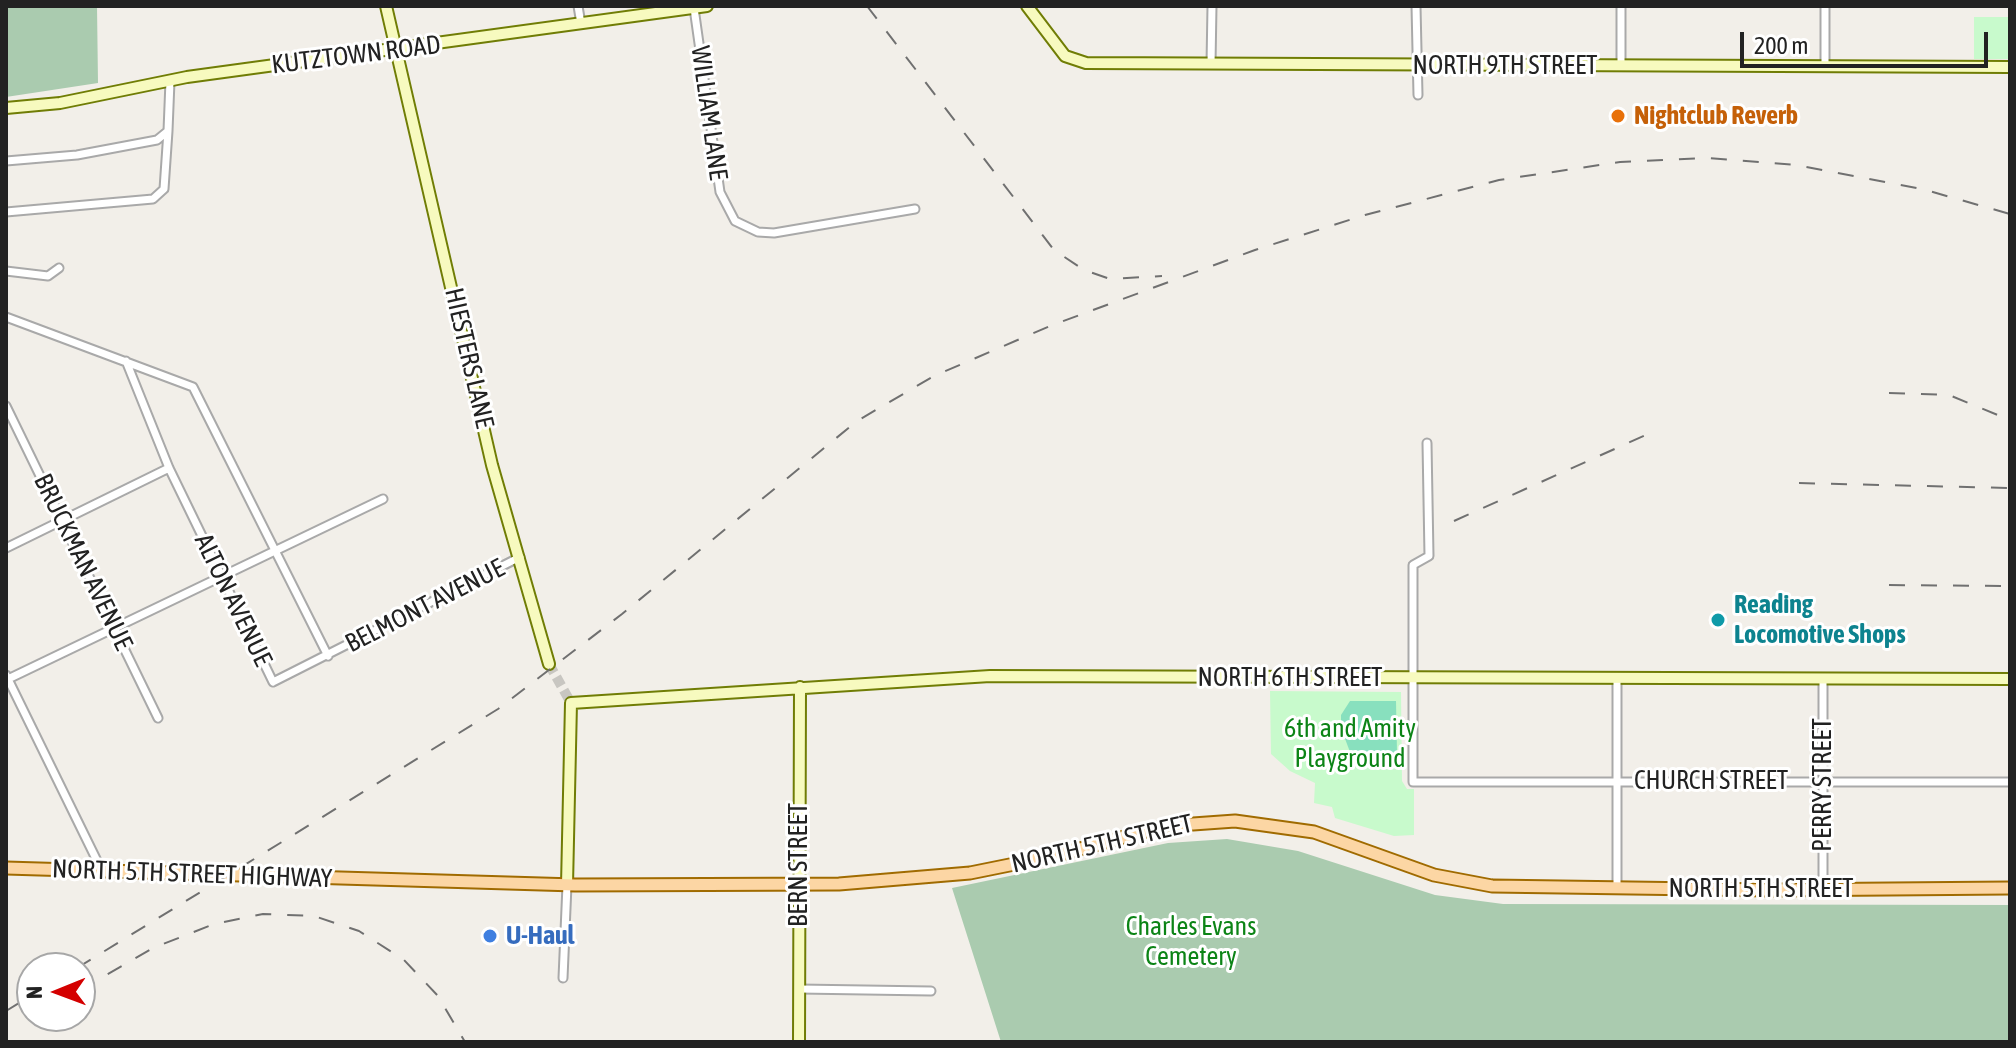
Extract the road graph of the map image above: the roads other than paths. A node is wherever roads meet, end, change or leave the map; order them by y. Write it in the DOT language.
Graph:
graph roads {
  1 [pos="386,6"];
  2 [pos="578,6"];
  3 [pos="707,6"];
  4 [pos="1027,6"];
  5 [pos="1212,6"];
  6 [pos="1416,6"];
  7 [pos="1621,6"];
  8 [pos="1825,6"];
  9 [pos="694,8"];
  10 [pos="581,24"];
  11 [pos="397,50"];
  12 [pos="1211,64"];
  13 [pos="1416,65"];
  14 [pos="1621,66"];
  15 [pos="1825,66"];
  16 [pos="2010,67"];
  17 [pos="170,81"];
  18 [pos="1418,95"];
  19 [pos="6,108"];
  20 [pos="168,131"];
  21 [pos="6,161"];
  22 [pos="915,209"];
  23 [pos="6,212"];
  24 [pos="59,268"];
  25 [pos="6,271"];
  26 [pos="6,317"];
  27 [pos="126,361"];
  28 [pos="6,406"];
  29 [pos="1427,443"];
  30 [pos="169,468"];
  31 [pos="383,499"];
  32 [pos="63,520"];
  33 [pos="6,548"];
  34 [pos="276,550"];
  35 [pos="521,557"];
  36 [pos="221,575"];
  37 [pos="115,627"];
  38 [pos="328,656"];
  39 [pos="549,664"];
  40 [pos="7,678"];
  41 [pos="1412,679"];
  42 [pos="1617,679"];
  43 [pos="1823,679"];
  44 [pos="2010,679"];
  45 [pos="800,687"];
  46 [pos="158,718"];
  47 [pos="1617,781"];
  48 [pos="1822,781"];
  49 [pos="2010,782"];
  50 [pos="6,868"];
  51 [pos="102,871"];
  52 [pos="377,879"];
  53 [pos="799,884"];
  54 [pos="567,885"];
  55 [pos="1617,886"];
  56 [pos="2010,888"];
  57 [pos="1823,890"];
  58 [pos="563,978"];
  59 [pos="799,989"];
  60 [pos="931,991"];
  61 [pos="799,1042"];
  1 -- 11 [label="street, HIESTERS LANE"];
  2 -- 10 [label="street"];
  3 -- 9 [label="street, KUTZTOWN ROAD"];
  4 -- 12 [label="street, NORTH 9TH STREET"];
  5 -- 12 [label="street"];
  6 -- 13 [label="street"];
  7 -- 14 [label="street"];
  8 -- 15 [label="street"];
  9 -- 10 [label="street, KUTZTOWN ROAD"];
  9 -- 22 [label="street, WILLIAM LANE"];
  10 -- 11 [label="street, KUTZTOWN ROAD"];
  11 -- 17 [label="street, KUTZTOWN ROAD"];
  11 -- 35 [label="street, HIESTERS LANE"];
  12 -- 13 [label="street, NORTH 9TH STREET"];
  13 -- 14 [label="street, NORTH 9TH STREET"];
  13 -- 18 [label="street"];
  14 -- 15 [label="street, NORTH 9TH STREET"];
  15 -- 16 [label="street, NORTH 9TH STREET"];
  17 -- 19 [label="street, KUTZTOWN ROAD"];
  17 -- 20 [label="street"];
  20 -- 21 [label="street"];
  20 -- 23 [label="street"];
  24 -- 25 [label="street"];
  26 -- 27 [label="street"];
  27 -- 30 [label="street, ALTON AVENUE"];
  27 -- 34 [label="street"];
  28 -- 32 [label="street, BRUCKMAN AVENUE"];
  29 -- 41 [label="street"];
  30 -- 32 [label="street"];
  30 -- 36 [label="street, ALTON AVENUE"];
  31 -- 34 [label="street"];
  32 -- 33 [label="street"];
  32 -- 37 [label="street, BRUCKMAN AVENUE"];
  34 -- 36 [label="street"];
  34 -- 38 [label="street"];
  35 -- 38 [label="street, BELMONT AVENUE"];
  35 -- 39 [label="street, HIESTERS LANE"];
  36 -- 37 [label="street"];
  36 -- 38 [label="street, ALTON AVENUE"];
  37 -- 40 [label="street"];
  37 -- 46 [label="street, BRUCKMAN AVENUE"];
  40 -- 51 [label="street"];
  41 -- 42 [label="street, NORTH 6TH STREET"];
  41 -- 45 [label="street, NORTH 6TH STREET"];
  41 -- 47 [label="street, CHURCH STREET"];
  42 -- 43 [label="street, NORTH 6TH STREET"];
  42 -- 47 [label="street"];
  43 -- 44 [label="street, NORTH 6TH STREET"];
  43 -- 48 [label="street, PERRY STREET"];
  45 -- 53 [label="street, BERN STREET"];
  45 -- 54 [label="street, NORTH 6TH STREET"];
  47 -- 48 [label="street, CHURCH STREET"];
  47 -- 55 [label="street"];
  48 -- 49 [label="street, CHURCH STREET"];
  48 -- 57 [label="street, PERRY STREET"];
  50 -- 51 [label="main road, NORTH 5TH STREET HIGHWAY"];
  51 -- 52 [label="main road, NORTH 5TH STREET HIGHWAY"];
  52 -- 54 [label="main road, NORTH 5TH STREET"];
  53 -- 54 [label="main road, NORTH 5TH STREET"];
  53 -- 55 [label="main road, NORTH 5TH STREET"];
  53 -- 59 [label="street, BERN STREET"];
  54 -- 58 [label="street"];
  55 -- 57 [label="main road, NORTH 5TH STREET"];
  56 -- 57 [label="main road, NORTH 5TH STREET"];
  59 -- 60 [label="street"];
  59 -- 61 [label="street, BERN STREET"];
}
